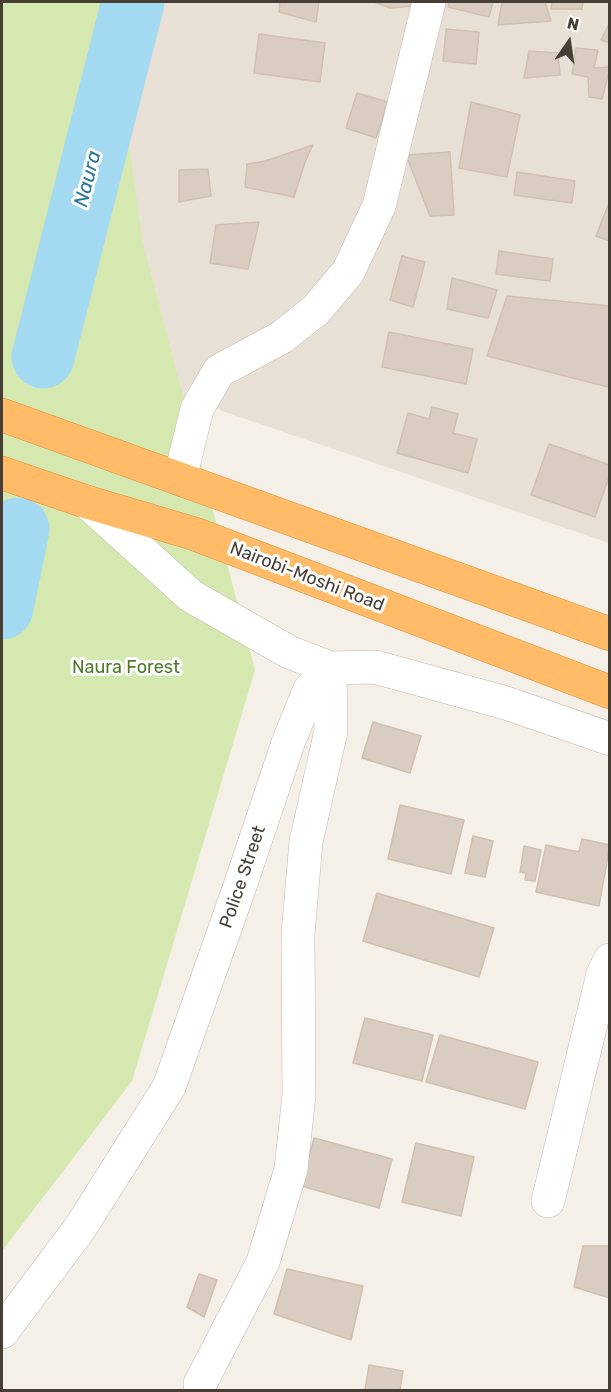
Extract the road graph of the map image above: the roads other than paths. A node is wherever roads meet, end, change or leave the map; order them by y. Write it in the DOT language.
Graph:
graph roads {
  1 [pos="429,2"];
  2 [pos="2,415"];
  3 [pos="2,473"];
  4 [pos="180,478"];
  5 [pos="87,502"];
  6 [pos="609,634"];
  7 [pos="330,668"];
  8 [pos="609,692"];
  9 [pos="609,739"];
  10 [pos="609,960"];
  11 [pos="548,1201"];
  12 [pos="2,1332"];
  13 [pos="200,1384"];
  1 -- 4 [label="street"];
  2 -- 4 [label="highway"];
  3 -- 5 [label="highway, Nairobi-Moshi Road"];
  4 -- 6 [label="highway"];
  5 -- 7 [label="street"];
  5 -- 8 [label="highway, Nairobi-Moshi Road"];
  7 -- 9 [label="street"];
  7 -- 12 [label="street, Police Street"];
  7 -- 13 [label="street"];
  10 -- 11 [label="street"];
}
